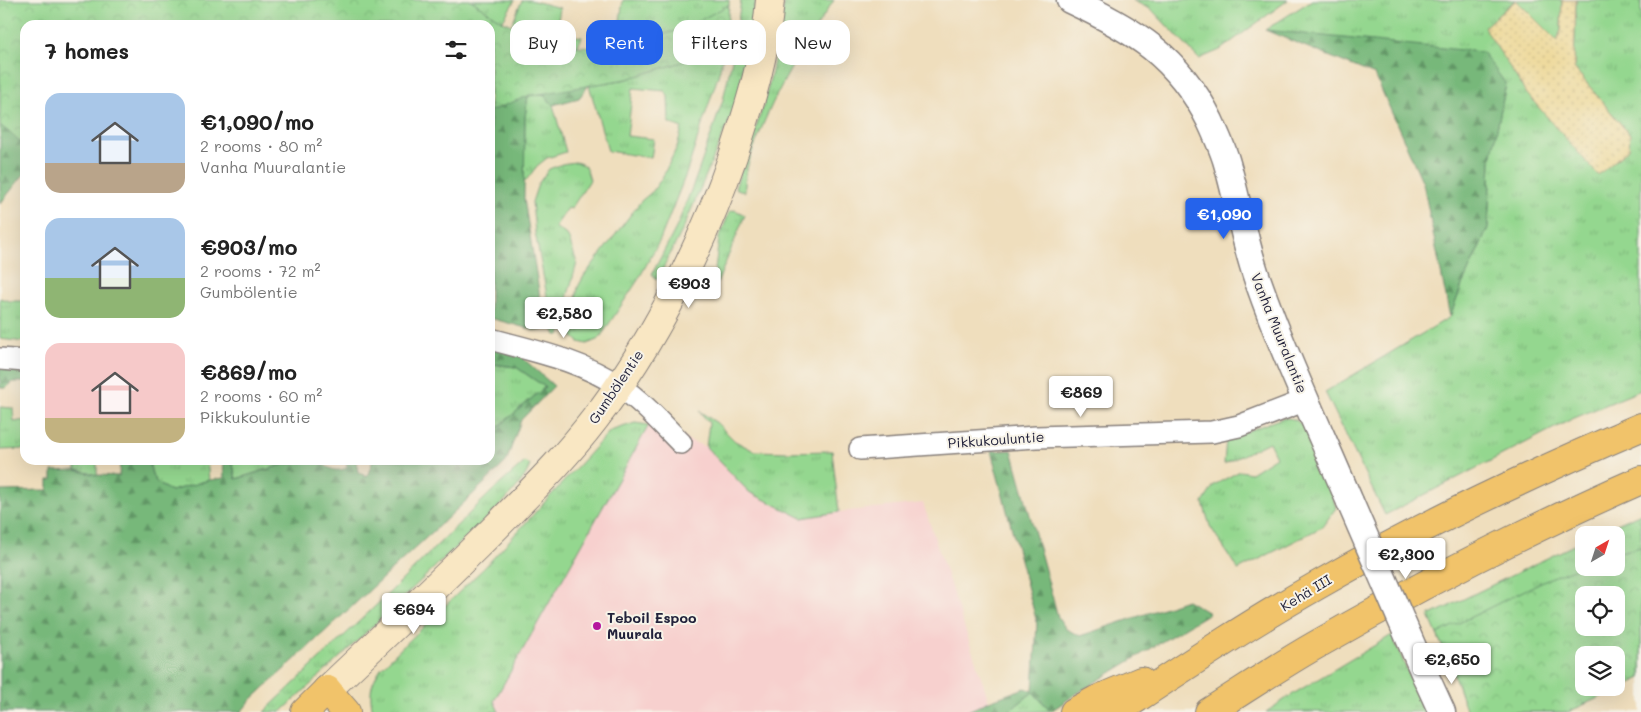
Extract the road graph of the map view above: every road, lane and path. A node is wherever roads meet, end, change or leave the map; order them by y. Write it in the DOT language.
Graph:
graph roads {
  1 [pos="770,0"];
  2 [pos="1070,0"];
  3 [pos="495,339"];
  4 [pos="0,359"];
  5 [pos="20,361"];
  6 [pos="619,386"];
  7 [pos="1306,400"];
  8 [pos="1641,427"];
  9 [pos="681,443"];
  10 [pos="860,449"];
  11 [pos="1641,480"];
  12 [pos="1206,653"];
  13 [pos="327,690"];
  14 [pos="305,712"];
  15 [pos="346,712"];
  16 [pos="1074,712"];
  17 [pos="1116,712"];
  18 [pos="1209,712"];
  19 [pos="1442,712"];
  1 -- 6 [label="main road, Gumbölentie"];
  2 -- 7 [label="street, Vanha Muuralantie"];
  3 -- 6 [label="street"];
  4 -- 5 [label="street"];
  6 -- 9 [label="street"];
  6 -- 13 [label="main road, Gumbölentie"];
  7 -- 10 [label="street, Pikkukouluntie"];
  7 -- 19 [label="street, Vanha Muuralantie, bridge"];
  8 -- 12 [label="main road, Kehä III"];
  11 -- 18 [label="main road"];
  12 -- 16 [label="main road"];
  12 -- 17 [label="main road, Kehä III"];
  13 -- 14 [label="main road"];
  13 -- 15 [label="main road"];
}
